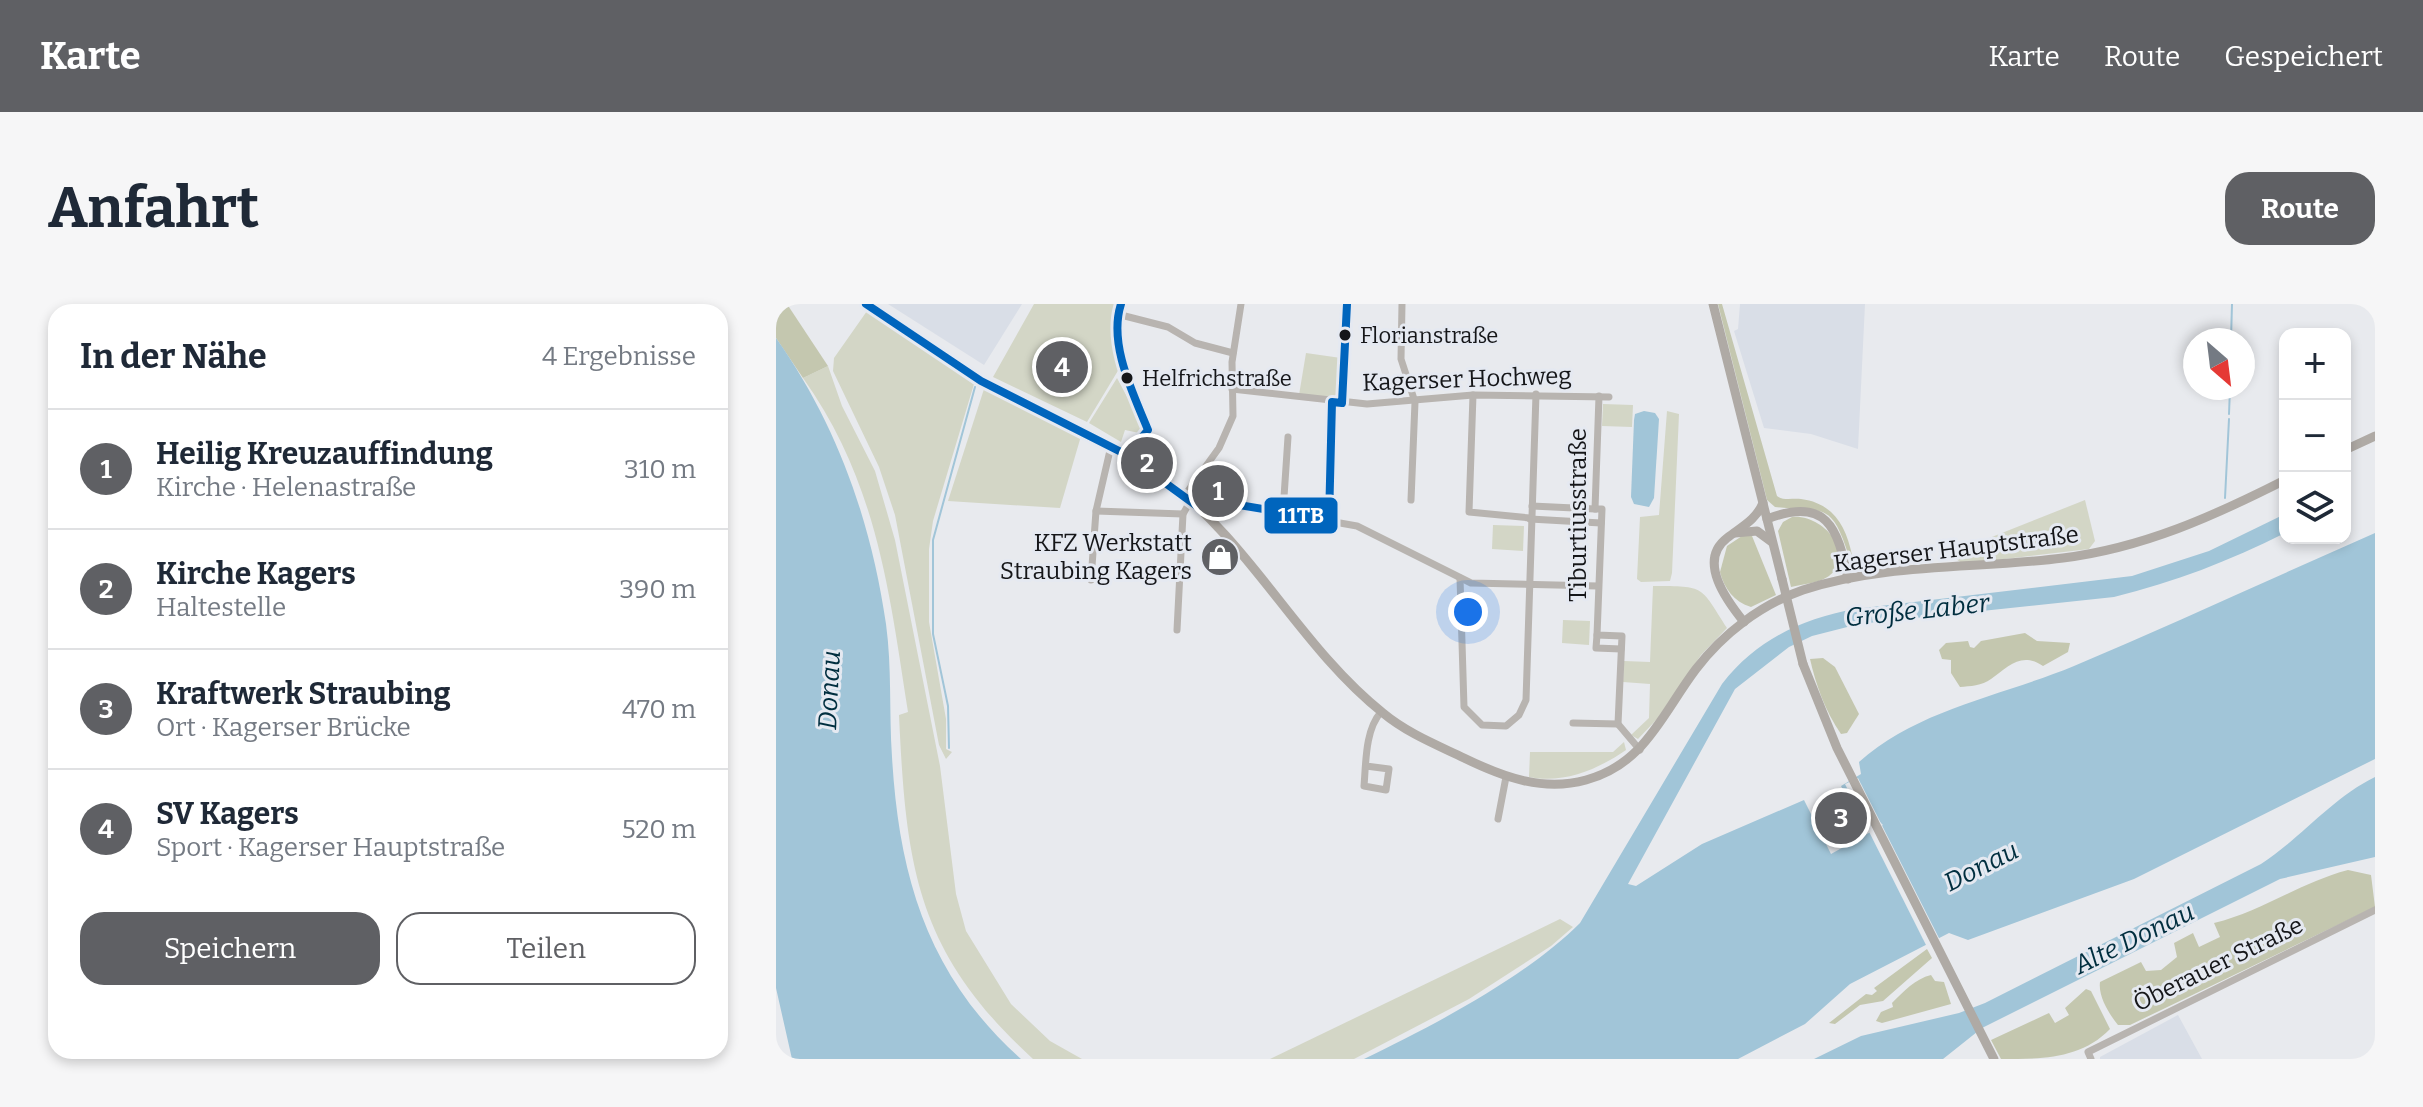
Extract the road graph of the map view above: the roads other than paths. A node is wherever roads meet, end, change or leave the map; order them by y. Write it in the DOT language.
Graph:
graph roads {
  1 [pos="866,304"];
  2 [pos="1121,304"];
  3 [pos="1241,304"];
  4 [pos="1347,304"];
  5 [pos="1402,304"];
  6 [pos="1713,304"];
  7 [pos="1117,314"];
  8 [pos="1233,353"];
  9 [pos="1232,389"];
  10 [pos="1536,394"];
  11 [pos="1473,395"];
  12 [pos="1599,396"];
  13 [pos="1609,397"];
  14 [pos="1332,402"];
  15 [pos="1415,402"];
  16 [pos="1342,403"];
  17 [pos="2375,436"];
  18 [pos="1288,437"];
  19 [pos="1111,446"];
  20 [pos="2351,447"];
  21 [pos="1127,455"];
  22 [pos="2279,483"];
  23 [pos="1188,497"];
  24 [pos="1411,500"];
  25 [pos="1763,503"];
  26 [pos="1532,506"];
  27 [pos="1201,509"];
  28 [pos="1595,509"];
  29 [pos="1096,511"];
  30 [pos="1283,512"];
  31 [pos="1183,514"];
  32 [pos="1530,518"];
  33 [pos="1767,519"];
  34 [pos="1329,520"];
  35 [pos="1601,523"];
  36 [pos="1735,533"];
  37 [pos="1773,543"];
  38 [pos="1460,578"];
  39 [pos="1848,579"];
  40 [pos="1091,580"];
  41 [pos="1529,585"];
  42 [pos="1598,586"];
  43 [pos="1744,622"];
  44 [pos="1177,630"];
  45 [pos="1597,635"];
  46 [pos="1621,649"];
  47 [pos="1381,712"];
  48 [pos="1573,723"];
  49 [pos="1618,724"];
  50 [pos="1640,750"];
  51 [pos="1366,766"];
  52 [pos="1506,777"];
  53 [pos="1498,819"];
  54 [pos="2375,910"];
  55 [pos="1994,1059"];
  56 [pos="2091,1059"];
  1 -- 19 [label="street, Kagerser Hauptstraße"];
  2 -- 7 [label="street"];
  3 -- 8 [label="street"];
  4 -- 16 [label="street"];
  5 -- 15 [label="street"];
  6 -- 25 [label="street"];
  7 -- 8 [label="street"];
  7 -- 21 [label="street"];
  8 -- 9 [label="street"];
  9 -- 14 [label="street, Kagerser Hochweg"];
  9 -- 23 [label="street"];
  10 -- 11 [label="street, Kagerser Hochweg"];
  10 -- 12 [label="street, Kagerser Hochweg"];
  10 -- 26 [label="street"];
  11 -- 15 [label="street, Kagerser Hochweg"];
  11 -- 32 [label="street"];
  12 -- 13 [label="street, Kagerser Hochweg"];
  12 -- 28 [label="street, Tiburtiusstraße"];
  14 -- 16 [label="street, Kagerser Hochweg"];
  14 -- 34 [label="street"];
  15 -- 16 [label="street, Kagerser Hochweg"];
  15 -- 24 [label="street"];
  17 -- 20 [label="street"];
  18 -- 30 [label="street"];
  19 -- 21 [label="street, Kagerser Hauptstraße"];
  19 -- 29 [label="street"];
  21 -- 23 [label="street, Kagerser Hauptstraße"];
  22 -- 39 [label="street, Kagerser Hauptstraße"];
  23 -- 27 [label="street, Kagerser Hauptstraße"];
  23 -- 31 [label="street"];
  25 -- 33 [label="street"];
  25 -- 36 [label="street"];
  26 -- 28 [label="street"];
  26 -- 32 [label="street"];
  27 -- 30 [label="street"];
  27 -- 47 [label="street, Kagerser Hauptstraße"];
  28 -- 35 [label="street, Tiburtiusstraße"];
  29 -- 31 [label="street"];
  29 -- 40 [label="street"];
  30 -- 34 [label="street"];
  31 -- 44 [label="street"];
  32 -- 35 [label="street"];
  32 -- 41 [label="street"];
  33 -- 37 [label="street"];
  33 -- 39 [label="street"];
  34 -- 38 [label="street"];
  35 -- 42 [label="street, Tiburtiusstraße"];
  36 -- 37 [label="street"];
  36 -- 43 [label="street"];
  37 -- 55 [label="street, bridge"];
  38 -- 41 [label="street"];
  38 -- 41 [label="street"];
  39 -- 43 [label="street, Kagerser Hauptstraße"];
  41 -- 42 [label="street"];
  42 -- 45 [label="street, Tiburtiusstraße"];
  43 -- 50 [label="street, Kagerser Hauptstraße"];
  45 -- 46 [label="street, Tiburtiusstraße"];
  45 -- 46 [label="street, Tiburtiusstraße"];
  46 -- 49 [label="street"];
  47 -- 51 [label="street"];
  47 -- 52 [label="street, Kagerser Hauptstraße"];
  48 -- 49 [label="street"];
  49 -- 50 [label="street"];
  50 -- 52 [label="street, Kagerser Hauptstraße"];
  52 -- 53 [label="street"];
  54 -- 56 [label="street, Öberauer Straße"];
}
